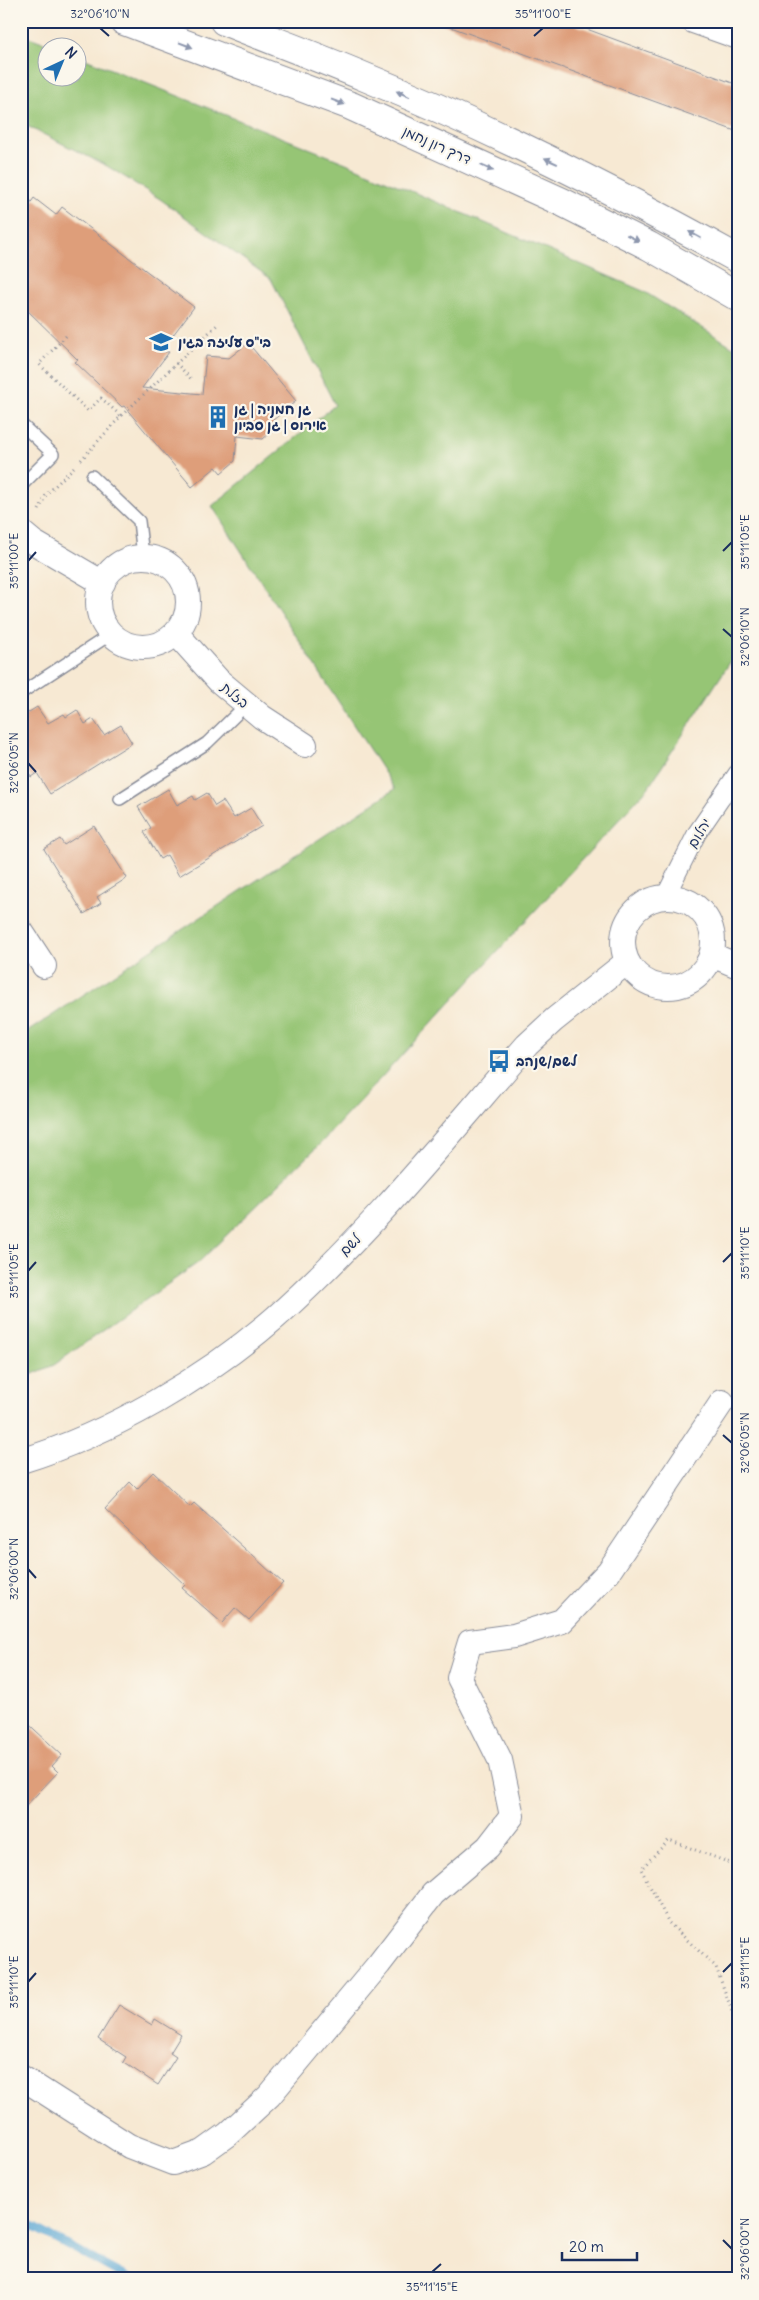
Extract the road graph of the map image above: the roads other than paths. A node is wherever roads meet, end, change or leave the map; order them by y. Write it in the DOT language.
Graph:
graph roads {
  1 [pos="124,21"];
  2 [pos="224,21"];
  3 [pos="693,21"];
  4 [pos="738,37"];
  5 [pos="738,259"];
  6 [pos="738,297"];
  7 [pos="21,424"];
  8 [pos="92,476"];
  9 [pos="21,486"];
  10 [pos="21,532"];
  11 [pos="143,556"];
  12 [pos="102,583"];
  13 [pos="176,633"];
  14 [pos="111,634"];
  15 [pos="21,693"];
  16 [pos="247,704"];
  17 [pos="305,745"];
  18 [pos="738,773"];
  19 [pos="120,798"];
  20 [pos="665,897"];
  21 [pos="21,931"];
  22 [pos="712,955"];
  23 [pos="627,962"];
  24 [pos="44,966"];
  25 [pos="738,966"];
  26 [pos="722,1402"];
  27 [pos="21,1461"];
  28 [pos="21,2076"];
  1 -- 6 [label="main road, דרך רון נחמן, one-way"];
  5 -- 2 [label="main road, one-way"];
  3 -- 4 [label="street"];
  7 -- 9 [label="lane"];
  8 -- 11 [label="lane"];
  10 -- 12 [label="street"];
  11 -- 12 [label="street"];
  11 -- 13 [label="street"];
  12 -- 14 [label="street"];
  13 -- 14 [label="street"];
  13 -- 16 [label="street, בזלת"];
  14 -- 15 [label="lane"];
  16 -- 17 [label="street, בזלת"];
  16 -- 19 [label="lane"];
  18 -- 20 [label="street, יהלום"];
  20 -- 22 [label="street"];
  20 -- 23 [label="street"];
  21 -- 24 [label="street"];
  22 -- 23 [label="street"];
  22 -- 25 [label="street"];
  23 -- 27 [label="street, לשם"];
  26 -- 28 [label="street"];
}
